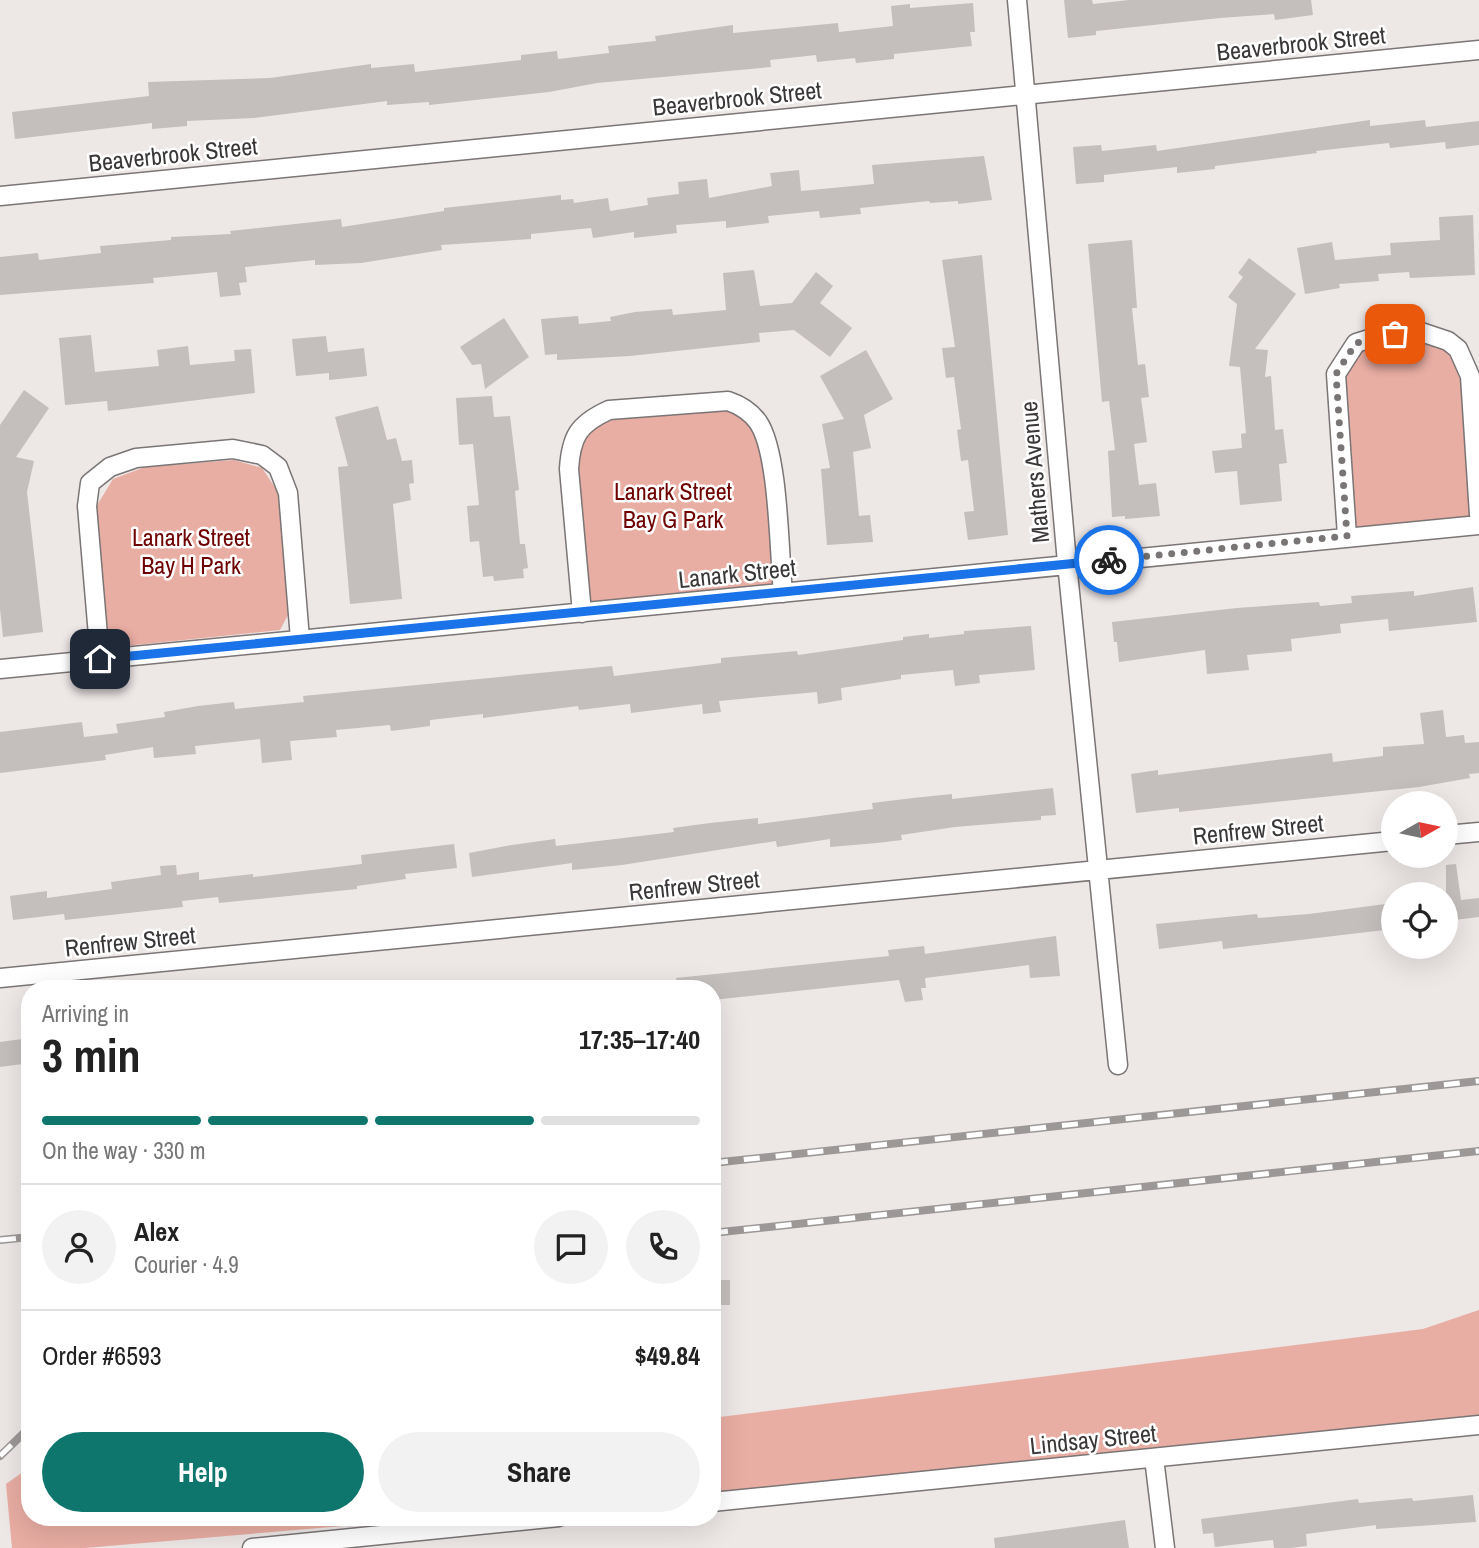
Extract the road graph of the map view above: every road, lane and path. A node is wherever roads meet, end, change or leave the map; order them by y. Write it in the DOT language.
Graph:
graph roads {
  1 [pos="1017,0"];
  2 [pos="1479,50"];
  3 [pos="1026,94"];
  4 [pos="0,196"];
  5 [pos="1479,514"];
  6 [pos="1479,525"];
  7 [pos="1347,536"];
  8 [pos="1067,563"];
  9 [pos="783,593"];
  10 [pos="582,613"];
  11 [pos="300,639"];
  12 [pos="100,659"];
  13 [pos="0,669"];
  14 [pos="1479,832"];
  15 [pos="1458,834"];
  16 [pos="1381,842"];
  17 [pos="1099,869"];
  18 [pos="0,978"];
  19 [pos="1118,1065"];
  20 [pos="1479,1425"];
  21 [pos="1154,1458"];
  22 [pos="721,1501"];
  23 [pos="470,1526"];
  24 [pos="252,1548"];
  25 [pos="1165,1548"];
  1 -- 3 [label="street, Mathers Avenue"];
  2 -- 3 [label="street, Beaverbrook Street"];
  3 -- 4 [label="street, Beaverbrook Street"];
  3 -- 8 [label="street, Mathers Avenue"];
  5 -- 7 [label="street"];
  6 -- 7 [label="street, Lanark Street"];
  7 -- 8 [label="street, Lanark Street"];
  8 -- 9 [label="street, Lanark Street"];
  8 -- 17 [label="street, Mathers Avenue"];
  9 -- 10 [label="street, Lanark Street"];
  9 -- 10 [label="street"];
  10 -- 11 [label="street, Lanark Street"];
  11 -- 12 [label="street, Lanark Street"];
  11 -- 12 [label="street"];
  12 -- 13 [label="street, Lanark Street"];
  14 -- 15 [label="street"];
  16 -- 17 [label="street, Renfrew Street"];
  17 -- 18 [label="street, Renfrew Street"];
  17 -- 19 [label="street, Mathers Avenue"];
  20 -- 21 [label="street, Lindsay Street"];
  21 -- 22 [label="street, Lindsay Street"];
  21 -- 25 [label="street"];
  23 -- 24 [label="street"];
}
